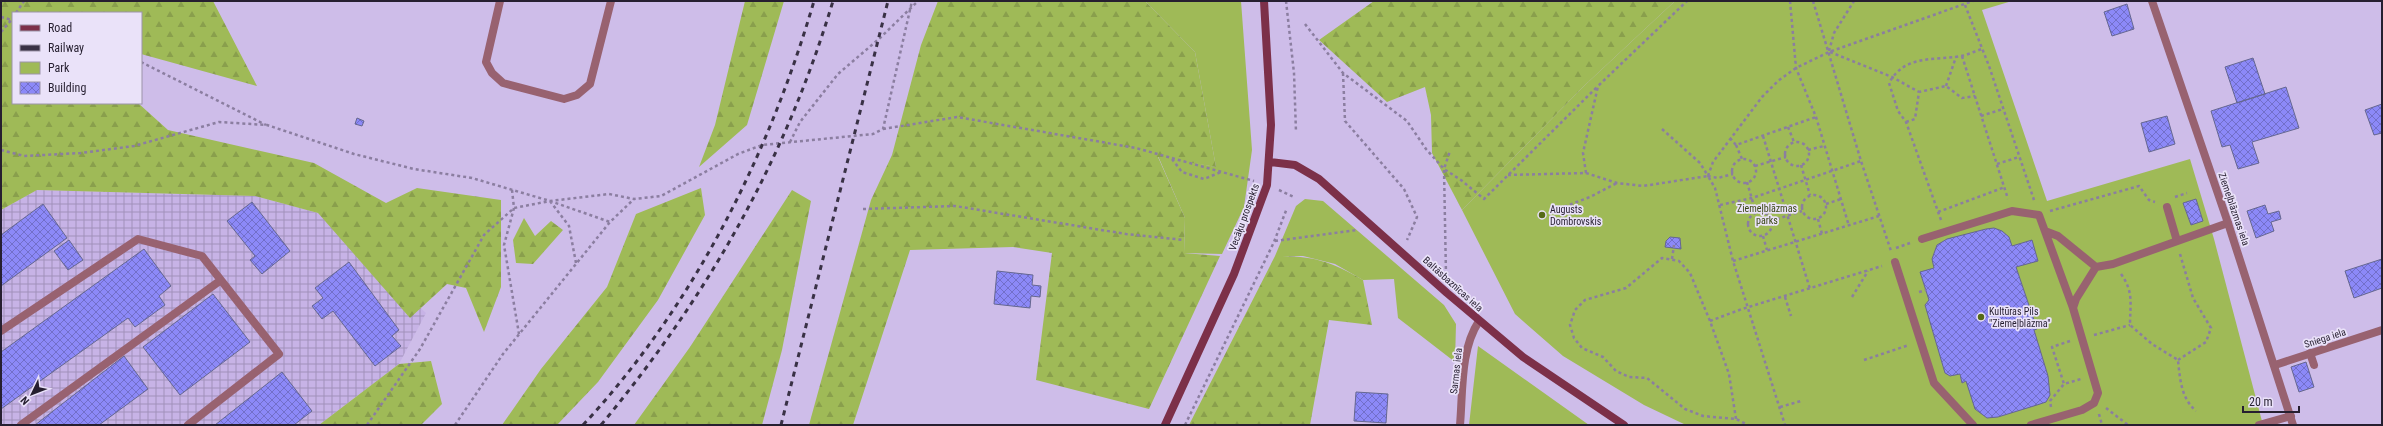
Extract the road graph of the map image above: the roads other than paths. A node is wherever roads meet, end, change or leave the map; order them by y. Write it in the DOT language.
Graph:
graph roads {
  1 [pos="500,1"];
  2 [pos="611,1"];
  3 [pos="1264,1"];
  4 [pos="2152,1"];
  5 [pos="1270,162"];
  6 [pos="2167,207"];
  7 [pos="2228,223"];
  8 [pos="2045,231"];
  9 [pos="1922,239"];
  10 [pos="2176,241"];
  11 [pos="1895,262"];
  12 [pos="2096,267"];
  13 [pos="221,280"];
  14 [pos="2073,308"];
  15 [pos="1479,321"];
  16 [pos="2382,330"];
  17 [pos="1,331"];
  18 [pos="2310,353"];
  19 [pos="2275,365"];
  20 [pos="2314,365"];
  21 [pos="2290,416"];
  22 [pos="21,425"];
  23 [pos="188,425"];
  24 [pos="1165,425"];
  25 [pos="1460,425"];
  26 [pos="1624,425"];
  27 [pos="1973,425"];
  28 [pos="2032,425"];
  29 [pos="2259,425"];
  30 [pos="2293,425"];
  1 -- 2 [label="street"];
  3 -- 5 [label="street, Vecāķu prospekts"];
  4 -- 7 [label="street, Ziemeļblāzmas iela"];
  5 -- 15 [label="street, Baltāsbaznīcas iela"];
  5 -- 24 [label="street, Vecāķu prospekts"];
  6 -- 10 [label="street"];
  7 -- 10 [label="street"];
  7 -- 19 [label="street, Ziemeļblāzmas iela"];
  8 -- 9 [label="street"];
  8 -- 12 [label="street"];
  8 -- 14 [label="street"];
  10 -- 12 [label="street"];
  11 -- 27 [label="street"];
  12 -- 14 [label="street"];
  13 -- 17 [label="street"];
  13 -- 22 [label="street"];
  13 -- 23 [label="street"];
  14 -- 28 [label="street"];
  15 -- 25 [label="street, Sarmas iela"];
  15 -- 26 [label="street, Baltāsbaznīcas iela"];
  16 -- 18 [label="street, Sniega iela"];
  18 -- 19 [label="street, Sniega iela"];
  18 -- 20 [label="street"];
  19 -- 21 [label="street, Ziemeļblāzmas iela"];
  21 -- 29 [label="street"];
  21 -- 30 [label="street, Ziemeļblāzmas iela"];
}
